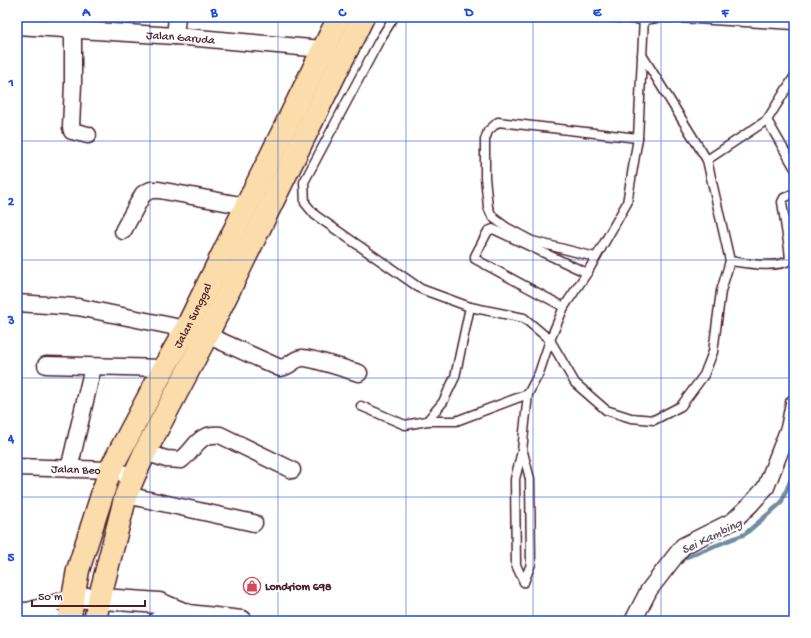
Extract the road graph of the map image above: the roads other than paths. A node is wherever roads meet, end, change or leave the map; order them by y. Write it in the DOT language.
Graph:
graph roads {
  1 [pos="177,17"];
  2 [pos="339,17"];
  3 [pos="363,17"];
  4 [pos="394,17"];
  5 [pos="610,17"];
  6 [pos="663,17"];
  7 [pos="644,19"];
  8 [pos="26,23"];
  9 [pos="794,25"];
  10 [pos="73,30"];
  11 [pos="175,36"];
  12 [pos="322,49"];
  13 [pos="642,55"];
  14 [pos="342,59"];
  15 [pos="794,77"];
  16 [pos="768,120"];
  17 [pos="88,135"];
  18 [pos="638,138"];
  19 [pos="707,160"];
  20 [pos="794,167"];
  21 [pos="794,194"];
  22 [pos="246,206"];
  23 [pos="123,231"];
  24 [pos="792,248"];
  25 [pos="595,257"];
  26 [pos="730,261"];
  27 [pos="587,273"];
  28 [pos="17,303"];
  29 [pos="564,307"];
  30 [pos="470,308"];
  31 [pos="186,329"];
  32 [pos="207,335"];
  33 [pos="550,340"];
  34 [pos="46,365"];
  35 [pos="93,367"];
  36 [pos="164,368"];
  37 [pos="359,373"];
  38 [pos="528,394"];
  39 [pos="794,403"];
  40 [pos="361,406"];
  41 [pos="427,421"];
  42 [pos="522,451"];
  43 [pos="145,452"];
  44 [pos="17,467"];
  45 [pos="69,469"];
  46 [pos="110,470"];
  47 [pos="292,470"];
  48 [pos="130,485"];
  49 [pos="254,523"];
  50 [pos="74,597"];
  51 [pos="99,600"];
  52 [pos="23,611"];
  53 [pos="188,615"];
  54 [pos="64,621"];
  55 [pos="69,621"];
  56 [pos="95,621"];
  57 [pos="159,621"];
  58 [pos="242,621"];
  59 [pos="633,621"];
  1 -- 11 [label="street"];
  2 -- 12 [label="main road, Jalan Sunggal"];
  3 -- 14 [label="main road, Jalan Sunggal"];
  4 -- 30 [label="lane"];
  5 -- 7 [label="lane"];
  6 -- 7 [label="lane"];
  6 -- 9 [label="lane"];
  7 -- 13 [label="lane"];
  8 -- 10 [label="street, Jalan Garuda"];
  10 -- 11 [label="street, Jalan Garuda"];
  10 -- 17 [label="street"];
  11 -- 12 [label="street, Jalan Garuda"];
  12 -- 14 [label="street, Jalan Garuda"];
  12 -- 22 [label="main road, Jalan Sunggal"];
  13 -- 18 [label="lane"];
  13 -- 19 [label="lane"];
  14 -- 32 [label="main road, Jalan Sunggal"];
  15 -- 16 [label="lane"];
  16 -- 19 [label="lane"];
  16 -- 20 [label="lane"];
  18 -- 25 [label="lane"];
  18 -- 25 [label="lane"];
  19 -- 26 [label="lane"];
  21 -- 24 [label="lane"];
  22 -- 23 [label="street"];
  22 -- 31 [label="main road, Jalan Sunggal"];
  24 -- 26 [label="lane"];
  25 -- 27 [label="lane"];
  26 -- 33 [label="lane"];
  27 -- 29 [label="lane"];
  27 -- 29 [label="lane"];
  28 -- 31 [label="street"];
  29 -- 33 [label="lane"];
  30 -- 33 [label="lane"];
  30 -- 41 [label="lane"];
  31 -- 32 [label="street"];
  31 -- 36 [label="main road, Jalan Sunggal"];
  32 -- 37 [label="street"];
  32 -- 43 [label="main road, Jalan Sunggal"];
  33 -- 38 [label="lane"];
  34 -- 35 [label="street"];
  35 -- 36 [label="street"];
  35 -- 45 [label="street"];
  36 -- 46 [label="main road, Jalan Sunggal"];
  38 -- 41 [label="lane"];
  38 -- 42 [label="lane"];
  39 -- 59 [label="street"];
  40 -- 41 [label="lane"];
  42 -- 42 [label="lane"];
  43 -- 47 [label="street"];
  43 -- 48 [label="main road, Jalan Sunggal"];
  44 -- 45 [label="street, Jalan Beo"];
  45 -- 46 [label="street, Jalan Beo"];
  46 -- 48 [label="street, Jalan Beo"];
  46 -- 50 [label="main road, Jalan Sunggal"];
  48 -- 49 [label="street, Jalan Beo"];
  48 -- 51 [label="main road, Jalan Sunggal"];
  50 -- 51 [label="street"];
  50 -- 52 [label="street"];
  50 -- 55 [label="main road, Jalan Sunggal"];
  51 -- 53 [label="street"];
  51 -- 56 [label="main road, Jalan Sunggal"];
  52 -- 54 [label="street"];
  53 -- 57 [label="street"];
  53 -- 58 [label="street"];
}
